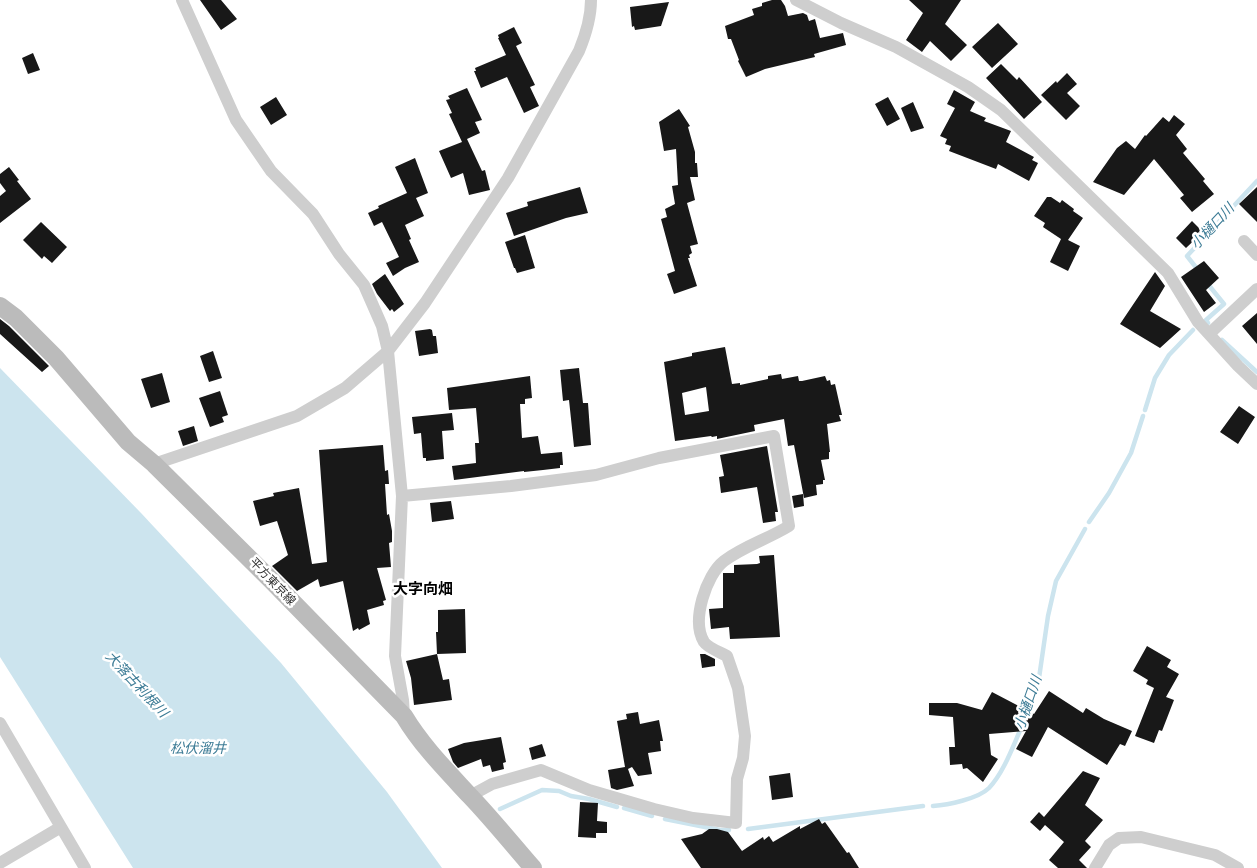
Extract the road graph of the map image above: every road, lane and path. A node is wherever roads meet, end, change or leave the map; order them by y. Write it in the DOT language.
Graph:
graph roads {
  1 [pos="182,0"];
  2 [pos="591,0"];
  3 [pos="796,0"];
  4 [pos="1244,242"];
  5 [pos="1257,255"];
  6 [pos="1257,289"];
  7 [pos="0,306"];
  8 [pos="1209,334"];
  9 [pos="388,351"];
  10 [pos="1257,384"];
  11 [pos="154,464"];
  12 [pos="402,496"];
  13 [pos="404,716"];
  14 [pos="0,723"];
  15 [pos="470,796"];
  16 [pos="61,826"];
  17 [pos="0,863"];
  18 [pos="85,868"];
  19 [pos="533,868"];
  20 [pos="1095,868"];
  21 [pos="1238,868"];
  1 -- 9 [label="street"];
  2 -- 9 [label="street"];
  3 -- 8 [label="street"];
  4 -- 5 [label="street"];
  6 -- 8 [label="street"];
  7 -- 11 [label="main road, 平方東京線"];
  8 -- 10 [label="street"];
  9 -- 11 [label="street"];
  9 -- 12 [label="street"];
  11 -- 13 [label="main road, 平方東京線"];
  12 -- 13 [label="street"];
  12 -- 15 [label="street"];
  13 -- 15 [label="main road, 平方東京線"];
  14 -- 16 [label="street"];
  15 -- 19 [label="main road, 平方東京線"];
  16 -- 17 [label="street"];
  16 -- 18 [label="street"];
  20 -- 21 [label="street"];
}
